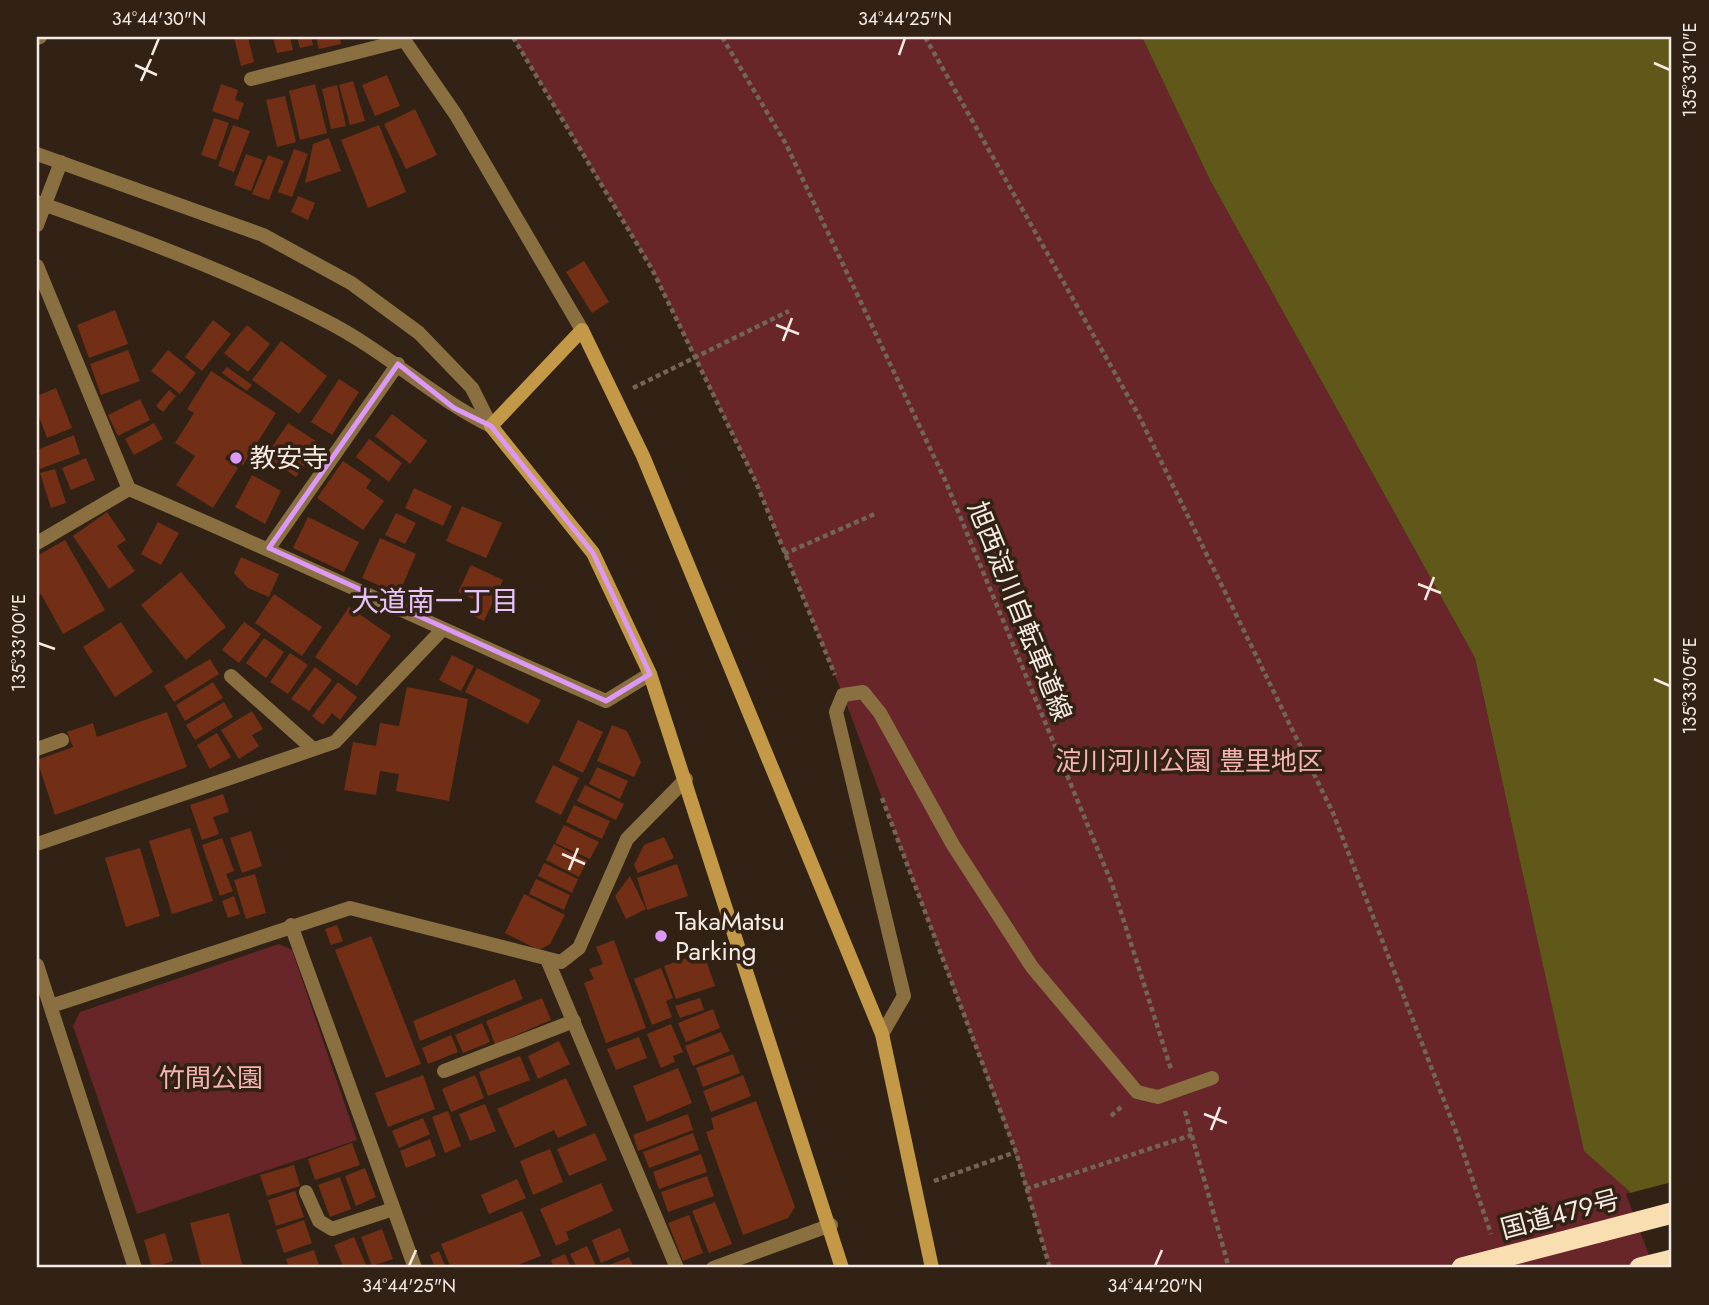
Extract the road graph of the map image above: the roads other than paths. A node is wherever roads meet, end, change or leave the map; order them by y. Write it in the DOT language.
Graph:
graph roads {
  1 [pos="403,38"];
  2 [pos="251,79"];
  3 [pos="37,154"];
  4 [pos="61,162"];
  5 [pos="41,204"];
  6 [pos="37,225"];
  7 [pos="37,266"];
  8 [pos="582,330"];
  9 [pos="398,365"];
  10 [pos="491,426"];
  11 [pos="129,489"];
  12 [pos="37,542"];
  13 [pos="269,548"];
  14 [pos="442,630"];
  15 [pos="650,674"];
  16 [pos="231,676"];
  17 [pos="62,740"];
  18 [pos="37,749"];
  19 [pos="313,749"];
  20 [pos="686,779"];
  21 [pos="37,844"];
  22 [pos="291,925"];
  23 [pos="547,959"];
  24 [pos="37,965"];
  25 [pos="51,1006"];
  26 [pos="574,1021"];
  27 [pos="882,1034"];
  28 [pos="444,1071"];
  29 [pos="1212,1078"];
  30 [pos="306,1192"];
  31 [pos="393,1209"];
  32 [pos="1672,1213"];
  33 [pos="831,1225"];
  34 [pos="1672,1260"];
  35 [pos="135,1268"];
  36 [pos="415,1268"];
  37 [pos="677,1268"];
  38 [pos="713,1268"];
  39 [pos="842,1268"];
  40 [pos="932,1268"];
  41 [pos="1462,1268"];
  42 [pos="1640,1268"];
  1 -- 2 [label="street"];
  1 -- 8 [label="street"];
  3 -- 4 [label="street"];
  4 -- 5 [label="street"];
  4 -- 10 [label="street"];
  5 -- 6 [label="street"];
  5 -- 9 [label="street"];
  7 -- 11 [label="street"];
  8 -- 10 [label="street"];
  8 -- 27 [label="street"];
  9 -- 10 [label="street"];
  9 -- 13 [label="street"];
  10 -- 15 [label="street"];
  11 -- 12 [label="street"];
  11 -- 13 [label="street"];
  13 -- 14 [label="street"];
  14 -- 15 [label="street"];
  14 -- 19 [label="street"];
  15 -- 20 [label="street"];
  16 -- 19 [label="street"];
  17 -- 18 [label="street"];
  19 -- 21 [label="street"];
  20 -- 23 [label="street"];
  20 -- 33 [label="street"];
  22 -- 23 [label="street"];
  22 -- 25 [label="street"];
  22 -- 31 [label="street"];
  23 -- 26 [label="street"];
  24 -- 25 [label="street"];
  25 -- 35 [label="street"];
  26 -- 28 [label="street"];
  26 -- 37 [label="street"];
  27 -- 29 [label="street"];
  27 -- 40 [label="street"];
  30 -- 31 [label="street"];
  31 -- 36 [label="street"];
  32 -- 41 [label="highway, 国道479号"];
  33 -- 38 [label="street"];
  33 -- 39 [label="street"];
  34 -- 42 [label="highway"];
}
